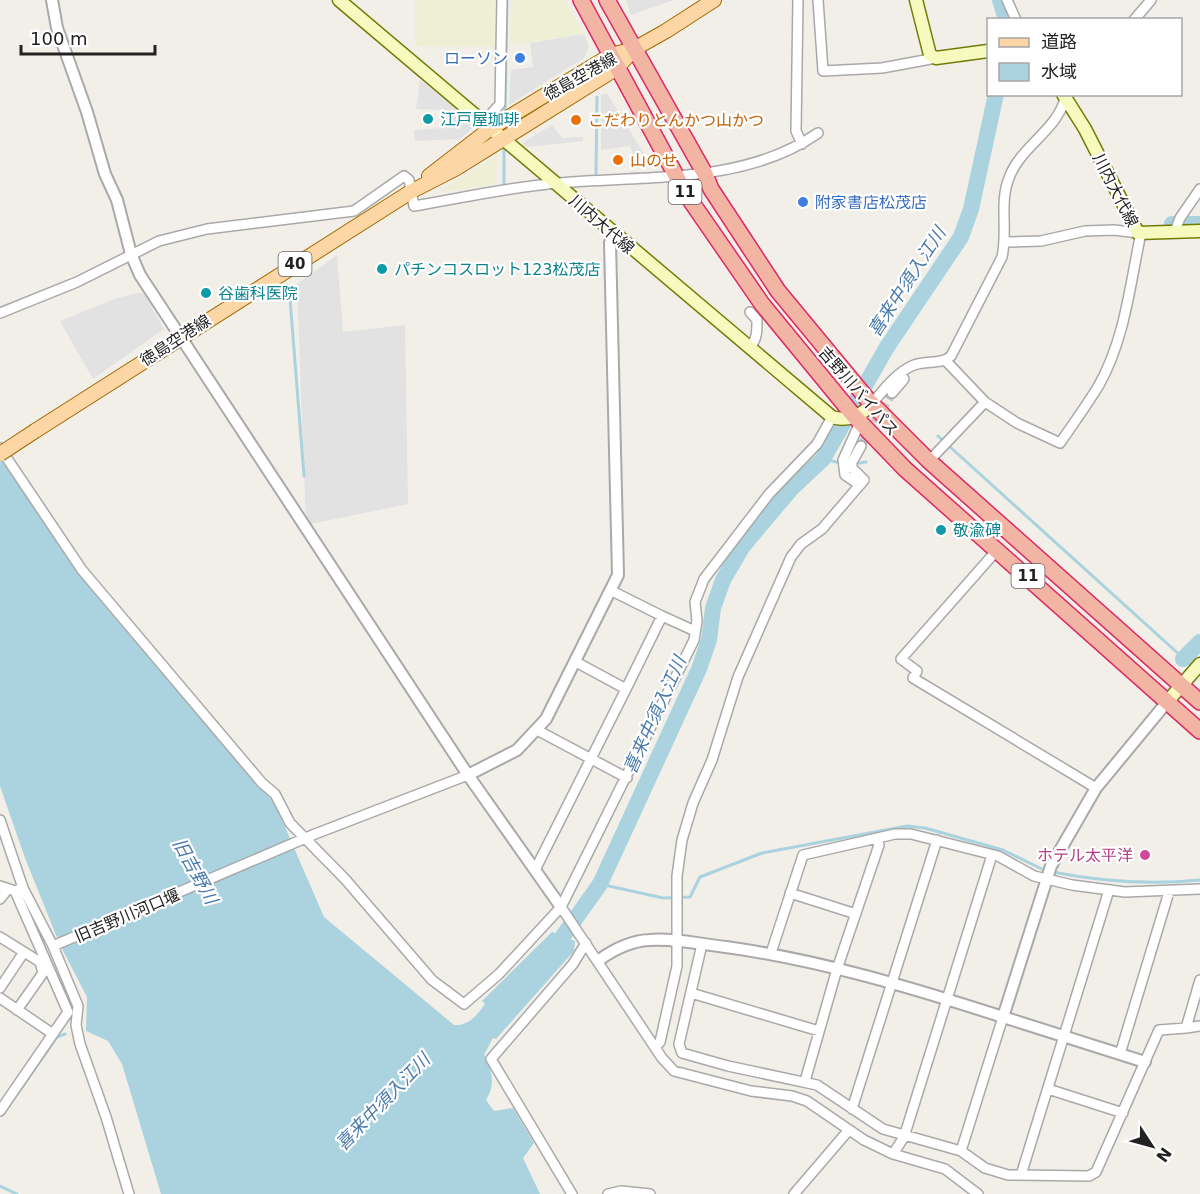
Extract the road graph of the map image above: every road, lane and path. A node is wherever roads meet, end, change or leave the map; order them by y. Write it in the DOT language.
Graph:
graph roads {
  1 [pos="52,0"];
  2 [pos="339,0"];
  3 [pos="501,0"];
  4 [pos="581,0"];
  5 [pos="607,0"];
  6 [pos="714,0"];
  7 [pos="798,0"];
  8 [pos="818,0"];
  9 [pos="916,0"];
  10 [pos="1007,0"];
  11 [pos="1151,0"];
  12 [pos="1015,18"];
  13 [pos="1136,18"];
  14 [pos="634,49"];
  15 [pos="987,51"];
  16 [pos="936,58"];
  17 [pos="614,61"];
  18 [pos="1064,96"];
  19 [pos="488,125"];
  20 [pos="818,133"];
  21 [pos="503,138"];
  22 [pos="802,144"];
  23 [pos="705,174"];
  24 [pos="674,175"];
  25 [pos="556,183"];
  26 [pos="1200,189"];
  27 [pos="412,190"];
  28 [pos="1175,230"];
  29 [pos="1200,231"];
  30 [pos="1140,233"];
  31 [pos="614,235"];
  32 [pos="1006,242"];
  33 [pos="131,254"];
  34 [pos="750,312"];
  35 [pos="0,313"];
  36 [pos="179,337"];
  37 [pos="750,348"];
  38 [pos="946,361"];
  39 [pos="925,363"];
  40 [pos="892,393"];
  41 [pos="985,402"];
  42 [pos="863,413"];
  43 [pos="834,418"];
  44 [pos="861,446"];
  45 [pos="0,448"];
  46 [pos="0,454"];
  47 [pos="934,455"];
  48 [pos="847,465"];
  49 [pos="998,549"];
  50 [pos="612,591"];
  51 [pos="662,616"];
  52 [pos="695,631"];
  53 [pos="576,662"];
  54 [pos="1200,664"];
  55 [pos="1185,682"];
  56 [pos="626,689"];
  57 [pos="1167,702"];
  58 [pos="1200,702"];
  59 [pos="537,730"];
  60 [pos="1200,731"];
  61 [pos="591,761"];
  62 [pos="468,776"];
  63 [pos="627,778"];
  64 [pos="1096,788"];
  65 [pos="0,820"];
  66 [pos="877,840"];
  67 [pos="937,840"];
  68 [pos="302,841"];
  69 [pos="992,855"];
  70 [pos="535,870"];
  71 [pos="1049,873"];
  72 [pos="11,888"];
  73 [pos="1200,889"];
  74 [pos="1109,890"];
  75 [pos="1169,892"];
  76 [pos="790,893"];
  77 [pos="0,899"];
  78 [pos="563,910"];
  79 [pos="856,914"];
  80 [pos="0,937"];
  81 [pos="676,940"];
  82 [pos="585,941"];
  83 [pos="702,944"];
  84 [pos="54,946"];
  85 [pos="24,952"];
  86 [pos="771,953"];
  87 [pos="599,960"];
  88 [pos="837,969"];
  89 [pos="1200,980"];
  90 [pos="893,984"];
  91 [pos="0,988"];
  92 [pos="692,993"];
  93 [pos="0,998"];
  94 [pos="947,999"];
  95 [pos="17,1010"];
  96 [pos="1003,1017"];
  97 [pos="1200,1026"];
  98 [pos="1186,1028"];
  99 [pos="819,1031"];
  100 [pos="53,1034"];
  101 [pos="1064,1036"];
  102 [pos="655,1047"];
  103 [pos="1120,1054"];
  104 [pos="1145,1062"];
  105 [pos="805,1081"];
  106 [pos="1048,1089"];
  107 [pos="1,1107"];
  108 [pos="852,1108"];
  109 [pos="1123,1113"];
  110 [pos="848,1131"];
  111 [pos="904,1137"];
  112 [pos="961,1151"];
  113 [pos="893,1154"];
  114 [pos="1021,1175"];
  115 [pos="129,1194"];
  116 [pos="572,1194"];
  117 [pos="608,1194"];
  118 [pos="650,1194"];
  119 [pos="794,1194"];
  120 [pos="978,1194"];
  1 -- 33 [label="street"];
  2 -- 19 [label="main road, 川内大代線"];
  3 -- 19 [label="street"];
  4 -- 17 [label="highway, 吉野川バイパス / 11"];
  5 -- 14 [label="highway, 吉野川バイパス / 11"];
  6 -- 14 [label="main road, 徳島空港線 / 40"];
  7 -- 22 [label="street"];
  8 -- 16 [label="street"];
  9 -- 16 [label="main road"];
  10 -- 12 [label="street"];
  11 -- 13 [label="street"];
  14 -- 17 [label="main road, 徳島空港線 / 40"];
  14 -- 23 [label="highway, 吉野川バイパス / 11"];
  15 -- 16 [label="main road"];
  17 -- 19 [label="main road, 徳島空港線 / 40"];
  17 -- 21 [label="main road, 徳島空港線 / 40"];
  17 -- 24 [label="highway, 吉野川バイパス / 11"];
  18 -- 30 [label="main road, 川内大代線"];
  18 -- 32 [label="street"];
  19 -- 21 [label="main road, 川内大代線"];
  19 -- 27 [label="main road, 徳島空港線 / 40"];
  20 -- 22 [label="street"];
  21 -- 25 [label="main road, 川内大代線"];
  21 -- 27 [label="main road, 徳島空港線 / 40"];
  22 -- 23 [label="street"];
  23 -- 24 [label="street"];
  23 -- 42 [label="highway, 吉野川バイパス / 11"];
  24 -- 25 [label="street"];
  24 -- 42 [label="highway, 吉野川バイパス / 11"];
  25 -- 27 [label="street"];
  25 -- 31 [label="main road, 川内大代線"];
  26 -- 28 [label="street"];
  27 -- 33 [label="street"];
  27 -- 36 [label="main road, 徳島空港線 / 40"];
  28 -- 29 [label="main road, 川内大代線"];
  28 -- 30 [label="main road, 川内大代線"];
  30 -- 32 [label="street"];
  30 -- 41 [label="street"];
  31 -- 37 [label="main road, 川内大代線"];
  31 -- 50 [label="street"];
  32 -- 38 [label="street"];
  33 -- 35 [label="street"];
  33 -- 36 [label="street"];
  34 -- 37 [label="street"];
  36 -- 46 [label="main road, 徳島空港線 / 40, bridge"];
  36 -- 62 [label="street"];
  37 -- 43 [label="main road, 川内大代線"];
  38 -- 39 [label="street"];
  38 -- 41 [label="street"];
  39 -- 40 [label="street"];
  39 -- 42 [label="street"];
  41 -- 47 [label="street"];
  42 -- 43 [label="main road"];
  42 -- 47 [label="highway, 吉野川バイパス / 11"];
  42 -- 48 [label="street"];
  42 -- 49 [label="highway, 吉野川バイパス / 11"];
  43 -- 52 [label="street"];
  44 -- 48 [label="street"];
  45 -- 68 [label="street"];
  47 -- 55 [label="highway, 吉野川バイパス / 11"];
  48 -- 81 [label="street"];
  49 -- 57 [label="highway, 吉野川バイパス / 11"];
  49 -- 64 [label="street"];
  50 -- 51 [label="street"];
  50 -- 53 [label="street"];
  51 -- 52 [label="street"];
  51 -- 56 [label="street"];
  52 -- 63 [label="street"];
  53 -- 56 [label="street"];
  53 -- 59 [label="street"];
  54 -- 55 [label="main road"];
  55 -- 57 [label="main road"];
  55 -- 58 [label="highway, 吉野川バイパス / 11"];
  56 -- 61 [label="street"];
  57 -- 60 [label="highway, 吉野川バイパス / 11"];
  57 -- 64 [label="street"];
  59 -- 61 [label="street"];
  59 -- 62 [label="street"];
  61 -- 63 [label="street"];
  61 -- 70 [label="street"];
  62 -- 68 [label="street, 旧吉野川河口堰"];
  62 -- 70 [label="street"];
  63 -- 78 [label="street"];
  64 -- 71 [label="street"];
  65 -- 72 [label="street"];
  66 -- 67 [label="street"];
  66 -- 76 [label="street"];
  66 -- 79 [label="street"];
  67 -- 69 [label="street"];
  67 -- 90 [label="street"];
  68 -- 78 [label="street"];
  68 -- 84 [label="street, 旧吉野川河口堰"];
  69 -- 71 [label="street"];
  69 -- 94 [label="street"];
  70 -- 78 [label="street"];
  71 -- 74 [label="street"];
  71 -- 96 [label="street"];
  72 -- 77 [label="street"];
  72 -- 84 [label="street"];
  72 -- 100 [label="street"];
  73 -- 75 [label="street"];
  74 -- 75 [label="street"];
  74 -- 101 [label="street"];
  75 -- 103 [label="street"];
  76 -- 79 [label="street"];
  76 -- 86 [label="street"];
  78 -- 82 [label="street"];
  79 -- 88 [label="street"];
  80 -- 85 [label="street"];
  81 -- 83 [label="street"];
  81 -- 87 [label="street"];
  81 -- 102 [label="street"];
  82 -- 87 [label="street"];
  82 -- 116 [label="street"];
  83 -- 86 [label="street"];
  83 -- 92 [label="street"];
  84 -- 115 [label="street"];
  85 -- 91 [label="street"];
  85 -- 95 [label="street"];
  86 -- 88 [label="street"];
  87 -- 102 [label="street"];
  88 -- 90 [label="street"];
  88 -- 99 [label="street"];
  89 -- 98 [label="street"];
  90 -- 94 [label="street"];
  90 -- 108 [label="street"];
  92 -- 99 [label="street"];
  92 -- 105 [label="street"];
  93 -- 95 [label="street"];
  94 -- 96 [label="street"];
  94 -- 111 [label="street"];
  95 -- 100 [label="street"];
  96 -- 101 [label="street"];
  96 -- 112 [label="street"];
  97 -- 98 [label="street"];
  98 -- 104 [label="street"];
  99 -- 105 [label="street"];
  100 -- 107 [label="street"];
  101 -- 103 [label="street"];
  101 -- 106 [label="street"];
  102 -- 110 [label="street"];
  103 -- 104 [label="street"];
  104 -- 109 [label="street"];
  105 -- 108 [label="street"];
  106 -- 109 [label="street"];
  106 -- 114 [label="street"];
  108 -- 111 [label="street"];
  109 -- 114 [label="street"];
  110 -- 113 [label="street"];
  110 -- 119 [label="street"];
  111 -- 112 [label="street"];
  111 -- 113 [label="street"];
  112 -- 114 [label="street"];
  113 -- 120 [label="street"];
  117 -- 118 [label="street"];
}
